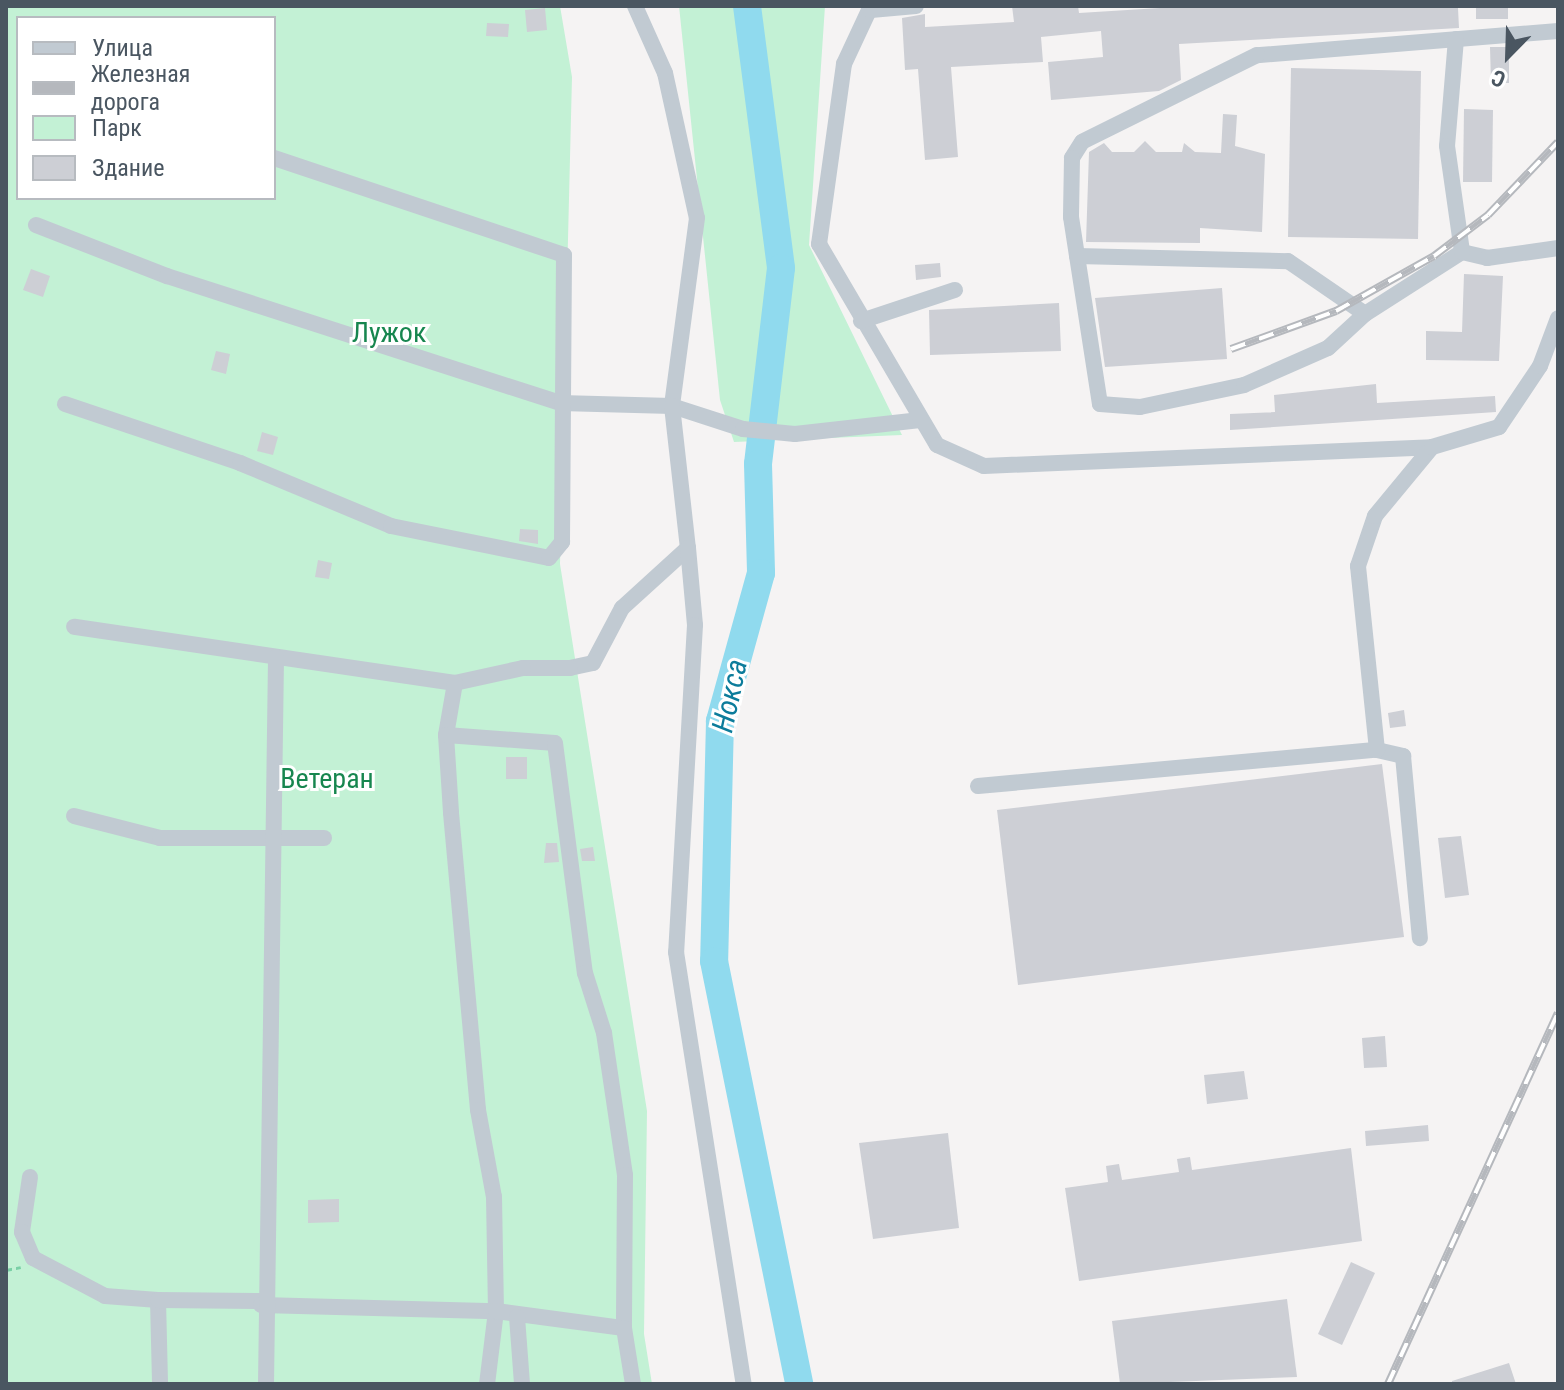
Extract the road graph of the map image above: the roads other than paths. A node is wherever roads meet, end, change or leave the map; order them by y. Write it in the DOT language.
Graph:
graph roads {
  1 [pos="635,6"];
  2 [pos="916,6"];
  3 [pos="871,8"];
  4 [pos="1558,31"];
  5 [pos="1456,39"];
  6 [pos="276,159"];
  7 [pos="36,225"];
  8 [pos="1558,248"];
  9 [pos="1462,252"];
  10 [pos="1077,256"];
  11 [pos="955,290"];
  12 [pos="1365,314"];
  13 [pos="1558,318"];
  14 [pos="861,321"];
  15 [pos="560,403"];
  16 [pos="65,404"];
  17 [pos="672,406"];
  18 [pos="920,420"];
  19 [pos="1432,447"];
  20 [pos="688,548"];
  21 [pos="74,627"];
  22 [pos="276,657"];
  23 [pos="455,683"];
  24 [pos="446,735"];
  25 [pos="1377,750"];
  26 [pos="978,786"];
  27 [pos="74,816"];
  28 [pos="274,837"];
  29 [pos="324,838"];
  30 [pos="1420,938"];
  31 [pos="30,1177"];
  32 [pos="158,1300"];
  33 [pos="262,1303"];
  34 [pos="496,1311"];
  35 [pos="517,1317"];
  36 [pos="624,1328"];
  37 [pos="160,1384"];
  38 [pos="266,1384"];
  39 [pos="487,1384"];
  40 [pos="522,1384"];
  41 [pos="633,1384"];
  42 [pos="744,1384"];
  1 -- 17 [label="street"];
  2 -- 3 [label="street"];
  3 -- 14 [label="street"];
  4 -- 5 [label="street"];
  5 -- 9 [label="street"];
  5 -- 10 [label="street"];
  6 -- 15 [label="street"];
  7 -- 15 [label="street"];
  8 -- 9 [label="street"];
  9 -- 12 [label="street"];
  10 -- 12 [label="street"];
  10 -- 12 [label="street"];
  11 -- 14 [label="street"];
  13 -- 19 [label="street"];
  14 -- 18 [label="street"];
  15 -- 16 [label="street"];
  15 -- 17 [label="street"];
  17 -- 18 [label="street"];
  17 -- 20 [label="street"];
  18 -- 19 [label="street"];
  19 -- 25 [label="street"];
  20 -- 23 [label="street"];
  20 -- 42 [label="street"];
  21 -- 22 [label="street"];
  22 -- 23 [label="street"];
  22 -- 28 [label="street"];
  23 -- 24 [label="street"];
  24 -- 34 [label="street"];
  24 -- 36 [label="street"];
  25 -- 26 [label="street"];
  25 -- 30 [label="street"];
  27 -- 28 [label="street"];
  28 -- 29 [label="street"];
  28 -- 33 [label="street"];
  31 -- 32 [label="street"];
  32 -- 33 [label="street"];
  32 -- 37 [label="street"];
  33 -- 34 [label="street"];
  33 -- 38 [label="street"];
  34 -- 35 [label="street"];
  34 -- 39 [label="street"];
  35 -- 36 [label="street"];
  35 -- 40 [label="street"];
  36 -- 41 [label="street"];
}
